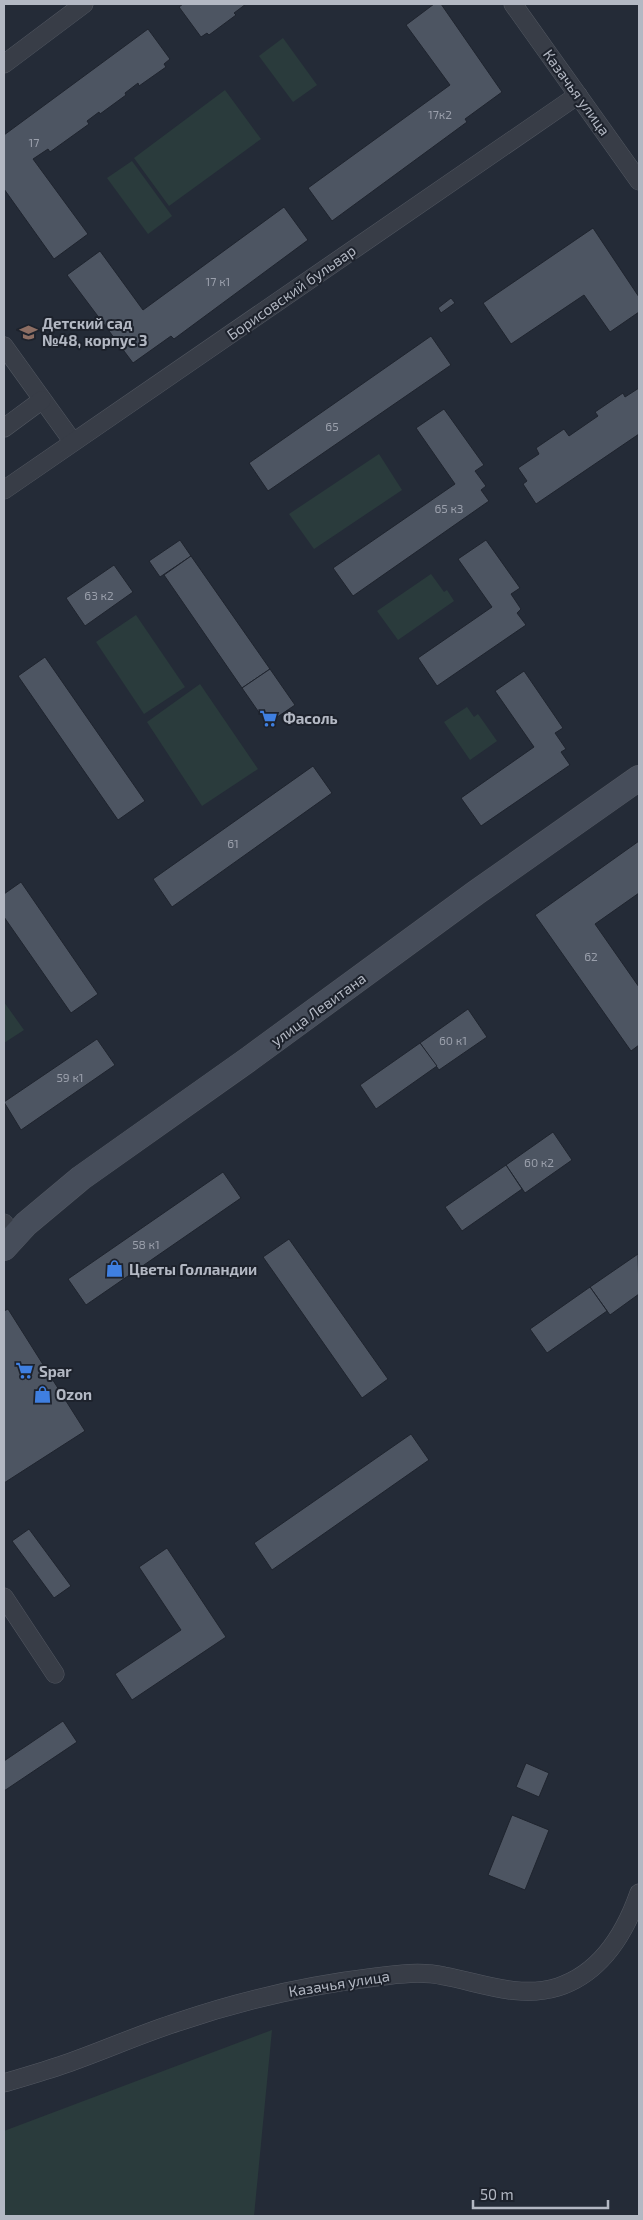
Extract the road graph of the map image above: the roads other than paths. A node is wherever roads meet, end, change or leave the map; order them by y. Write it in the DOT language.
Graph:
graph roads {
  1 [pos="84,4"];
  2 [pos="513,4"];
  3 [pos="4,64"];
  4 [pos="578,95"];
  5 [pos="639,181"];
  6 [pos="4,346"];
  7 [pos="42,400"];
  8 [pos="4,428"];
  9 [pos="73,442"];
  10 [pos="4,490"];
  11 [pos="639,778"];
  12 [pos="7,1236"];
  13 [pos="4,1597"];
  14 [pos="55,1674"];
  15 [pos="639,1893"];
  16 [pos="4,2083"];
  1 -- 3 [label="street"];
  2 -- 4 [label="street, Казачья улица"];
  4 -- 5 [label="street, Казачья улица"];
  4 -- 9 [label="street, Борисовский бульвар"];
  6 -- 7 [label="street"];
  7 -- 8 [label="street"];
  7 -- 9 [label="street"];
  9 -- 10 [label="street, Борисовский бульвар"];
  11 -- 12 [label="street, улица Левитана"];
  13 -- 14 [label="street"];
  15 -- 16 [label="street, Казачья улица"];
}
